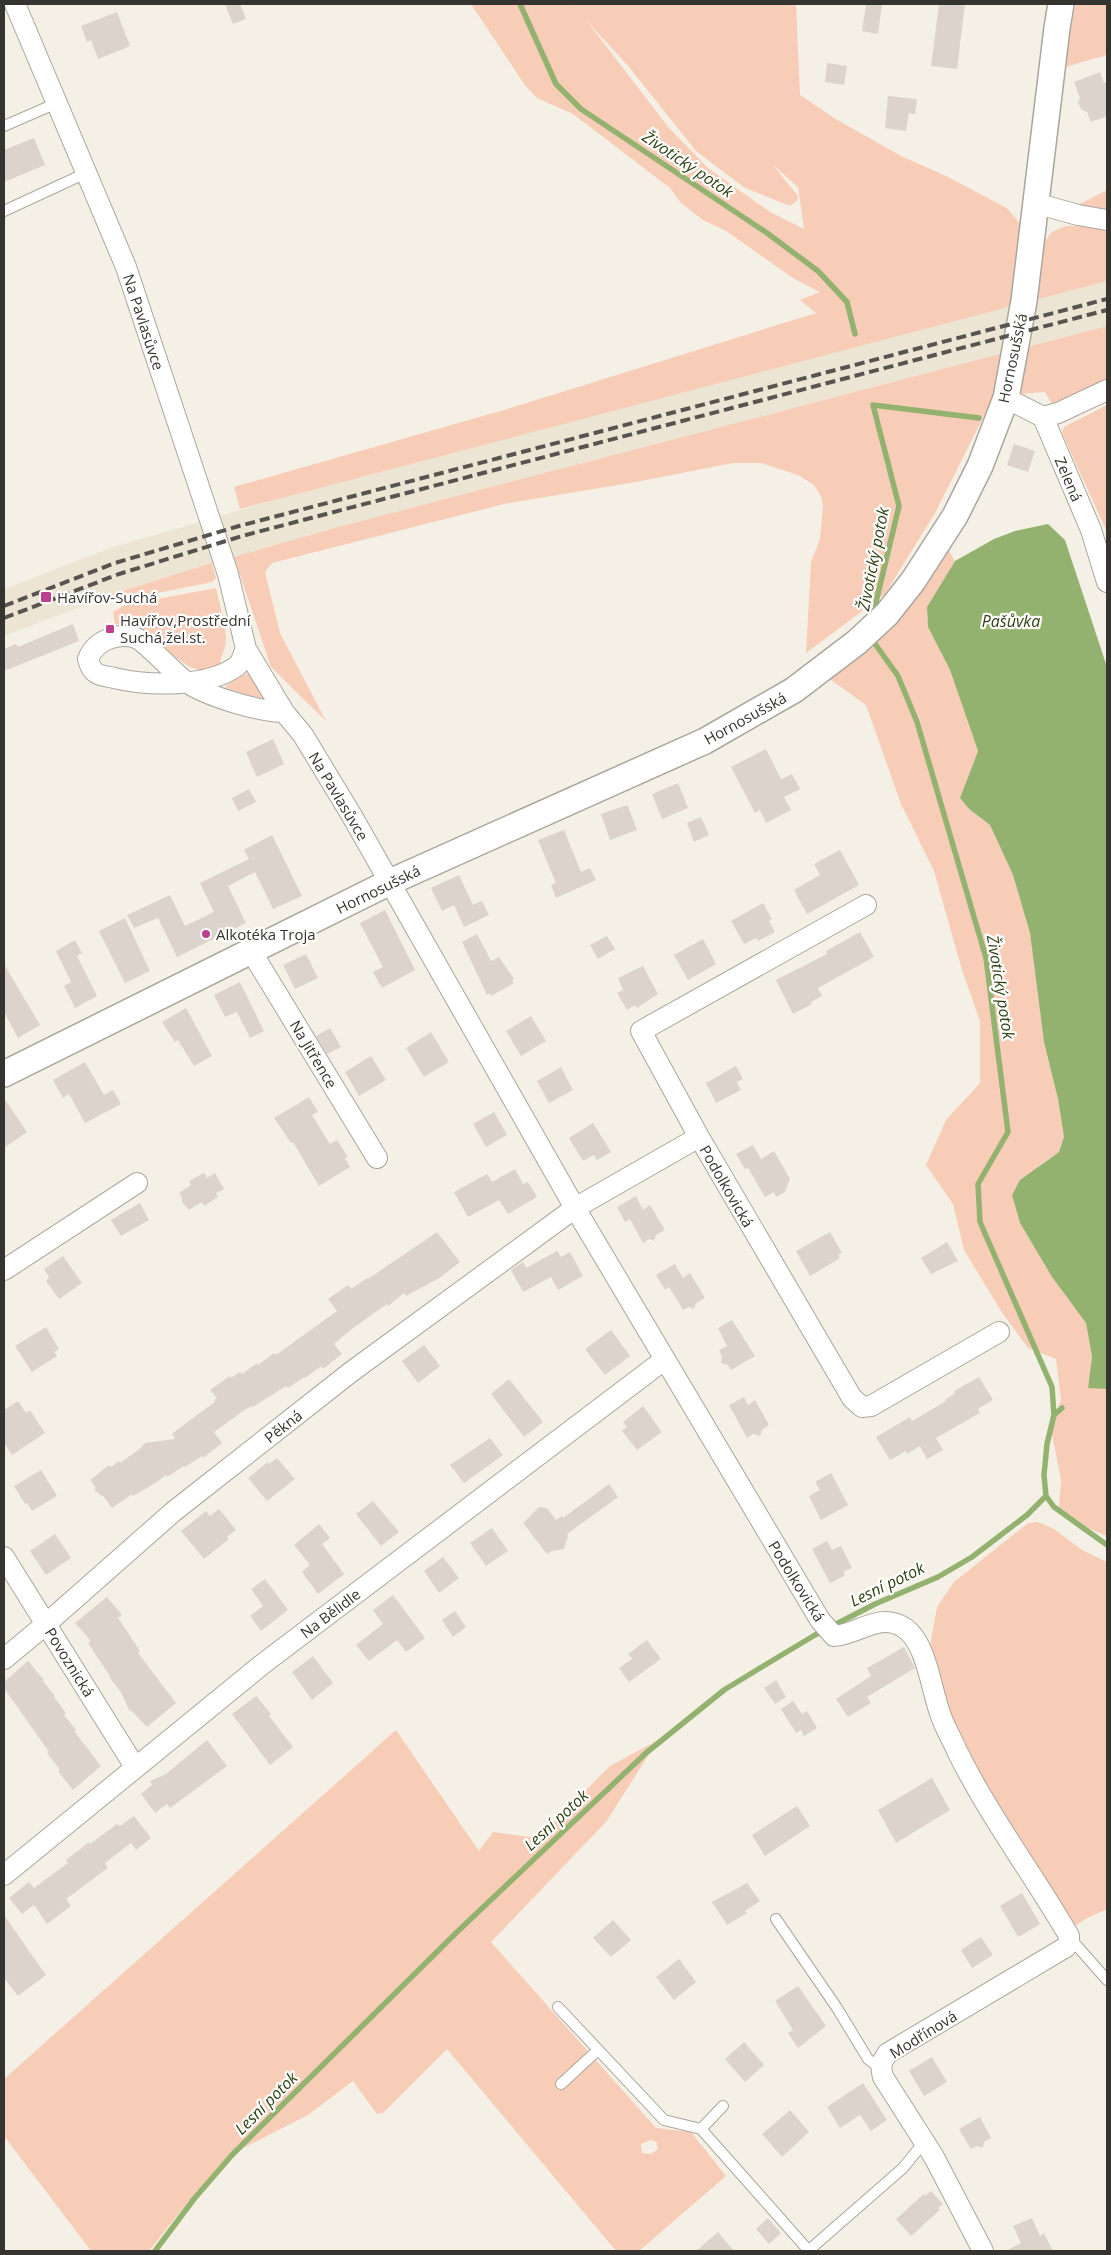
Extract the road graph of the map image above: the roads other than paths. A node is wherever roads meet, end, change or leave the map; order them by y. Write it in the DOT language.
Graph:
graph roads {
  1 [pos="15,4"];
  2 [pos="1061,4"];
  3 [pos="57,103"];
  4 [pos="4,126"];
  5 [pos="86,173"];
  6 [pos="1035,203"];
  7 [pos="4,211"];
  8 [pos="1107,220"];
  9 [pos="1107,390"];
  10 [pos="1006,398"];
  11 [pos="1043,417"];
  12 [pos="1107,582"];
  13 [pos="246,649"];
  14 [pos="284,712"];
  15 [pos="390,882"];
  16 [pos="866,906"];
  17 [pos="251,951"];
  18 [pos="4,1074"];
  19 [pos="699,1137"];
  20 [pos="377,1158"];
  21 [pos="137,1182"];
  22 [pos="574,1208"];
  23 [pos="4,1270"];
  24 [pos="999,1332"];
  25 [pos="664,1360"];
  26 [pos="4,1557"];
  27 [pos="46,1624"];
  28 [pos="4,1659"];
  29 [pos="135,1767"];
  30 [pos="4,1875"];
  31 [pos="776,1919"];
  32 [pos="1069,1936"];
  33 [pos="1107,1980"];
  34 [pos="558,2007"];
  35 [pos="598,2050"];
  36 [pos="880,2068"];
  37 [pos="561,2084"];
  38 [pos="723,2106"];
  39 [pos="701,2129"];
  40 [pos="924,2142"];
  41 [pos="809,2251"];
  42 [pos="983,2251"];
  1 -- 3 [label="street, Na Pavlasůvce"];
  2 -- 6 [label="street, Hornosušská"];
  3 -- 4 [label="lane"];
  3 -- 5 [label="street, Na Pavlasůvce"];
  5 -- 7 [label="lane"];
  5 -- 13 [label="street, Na Pavlasůvce"];
  6 -- 8 [label="street"];
  6 -- 10 [label="street, Hornosušská"];
  9 -- 11 [label="street"];
  10 -- 11 [label="street"];
  10 -- 15 [label="street, Hornosušská"];
  11 -- 12 [label="street, Zelená"];
  13 -- 14 [label="street, Na Pavlasůvce"];
  13 -- 14 [label="street"];
  14 -- 15 [label="street, Na Pavlasůvce"];
  15 -- 17 [label="street, Hornosušská"];
  15 -- 22 [label="street, Podolkovická"];
  16 -- 19 [label="street, Podolkovická"];
  17 -- 18 [label="street, Hornosušská"];
  17 -- 20 [label="street, Na Jitřence"];
  19 -- 22 [label="street, Podolkovická"];
  19 -- 24 [label="street, Podolkovická"];
  21 -- 23 [label="street"];
  22 -- 25 [label="street, Podolkovická"];
  22 -- 27 [label="street, Pěkná"];
  25 -- 29 [label="street, Na Bělidle"];
  25 -- 32 [label="street, Podolkovická"];
  26 -- 27 [label="street, Povoznická"];
  27 -- 28 [label="street, Pěkná"];
  27 -- 29 [label="street, Povoznická"];
  29 -- 30 [label="street, Na Bělidle"];
  31 -- 36 [label="lane"];
  32 -- 33 [label="lane"];
  32 -- 36 [label="street, Modřínová"];
  34 -- 35 [label="lane"];
  35 -- 37 [label="lane"];
  35 -- 39 [label="lane"];
  36 -- 40 [label="street, Modřínová"];
  38 -- 39 [label="lane"];
  39 -- 41 [label="lane"];
  40 -- 41 [label="lane"];
  40 -- 42 [label="street, Modřínová"];
}
